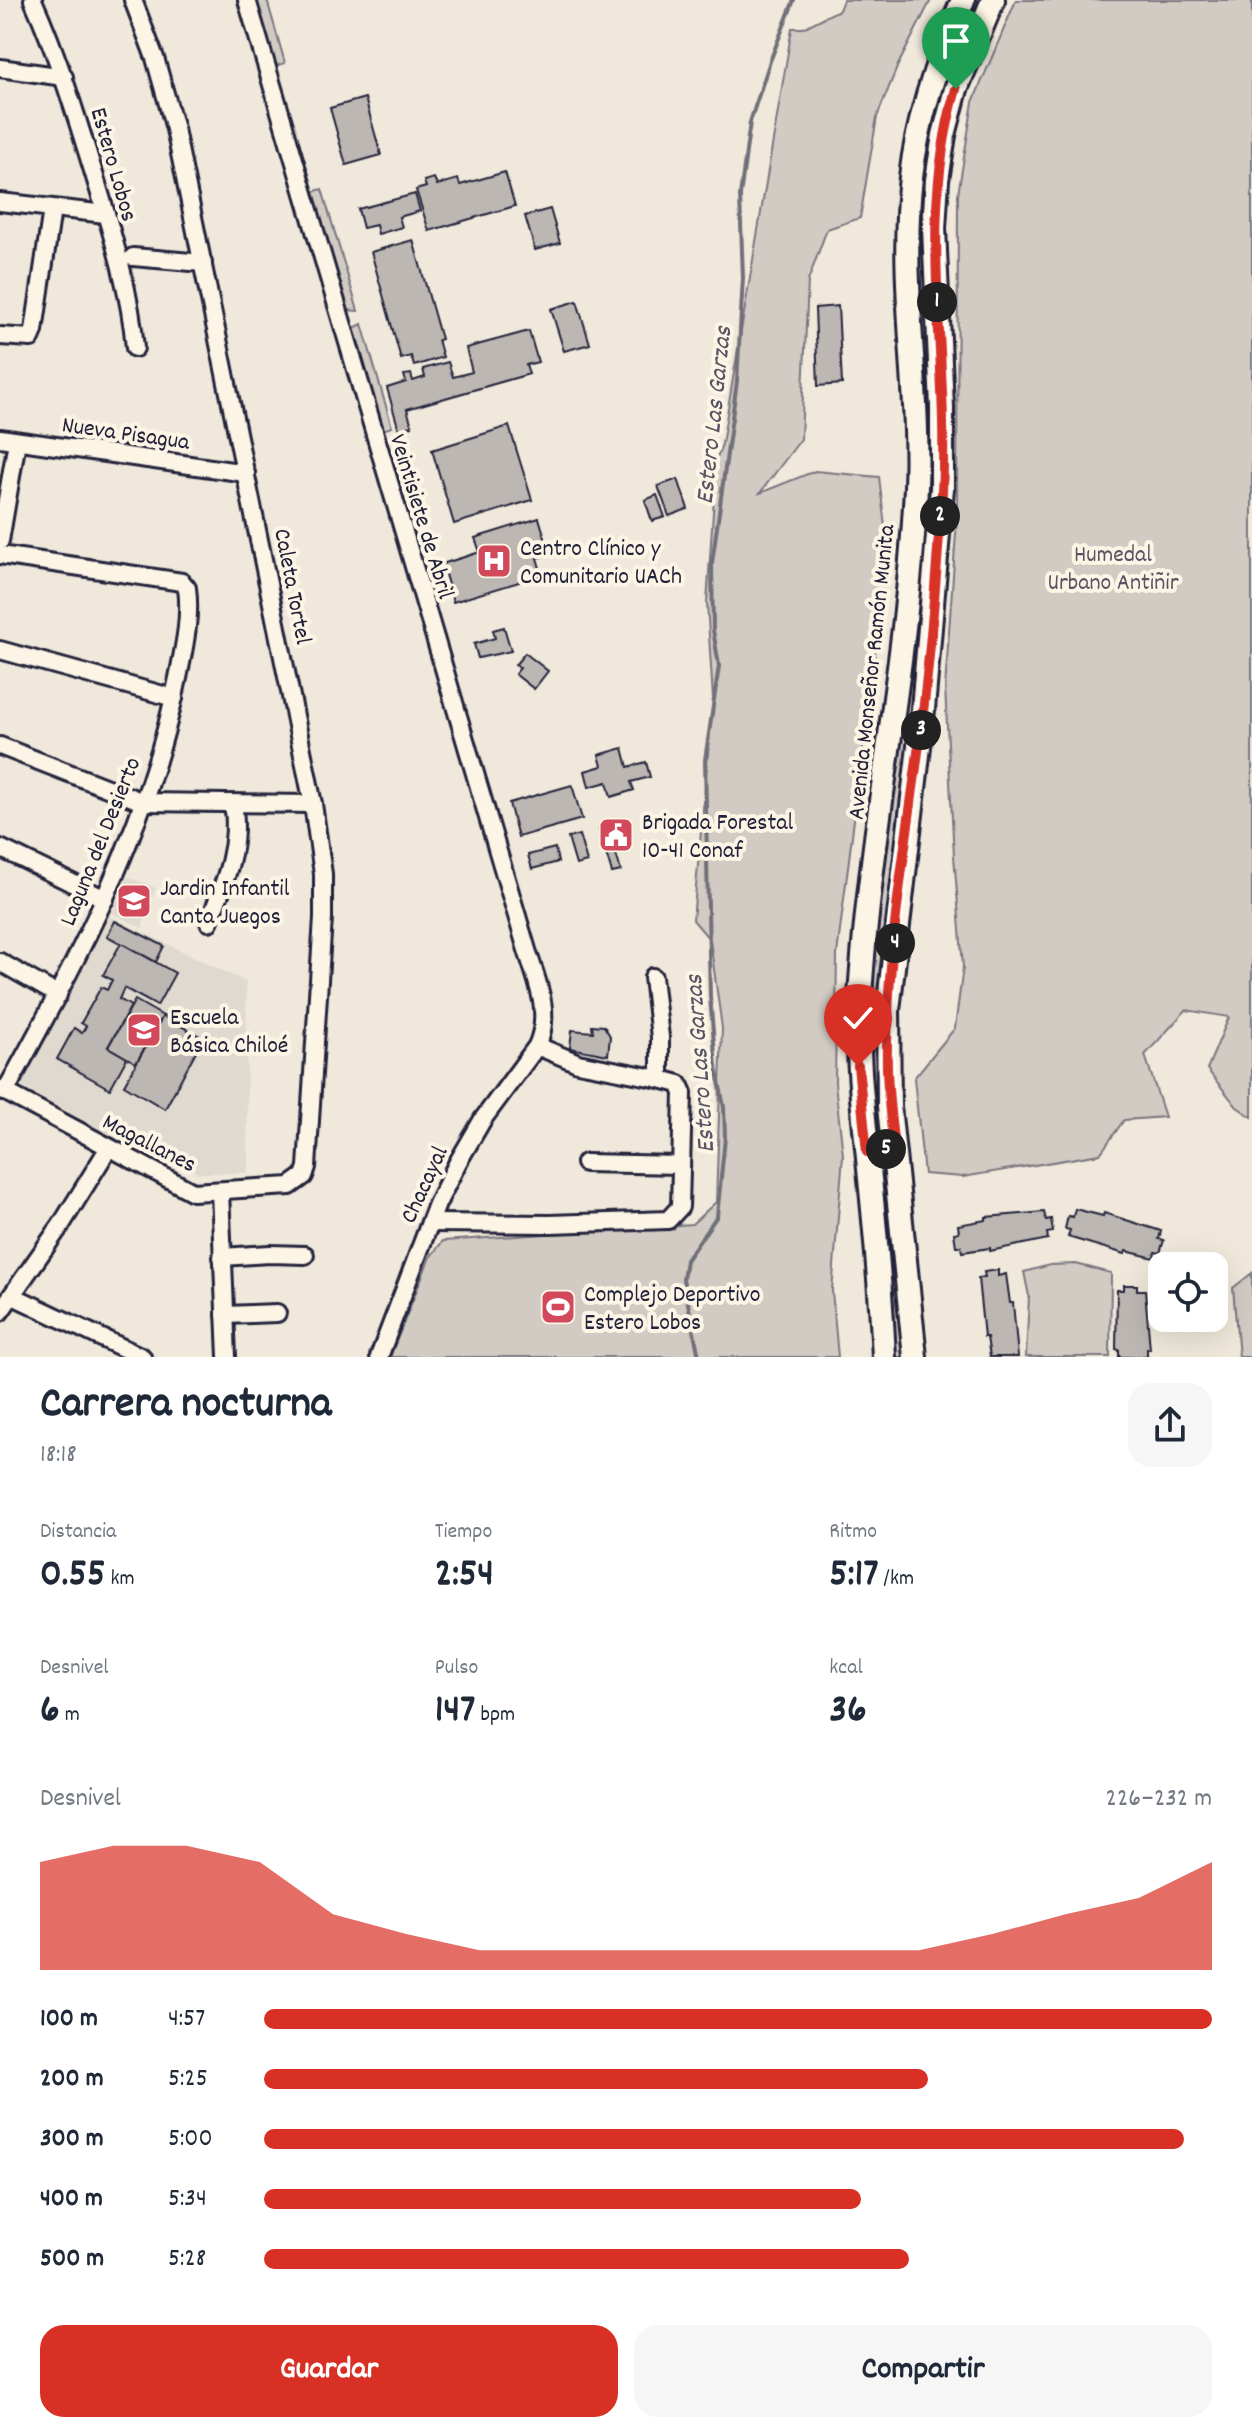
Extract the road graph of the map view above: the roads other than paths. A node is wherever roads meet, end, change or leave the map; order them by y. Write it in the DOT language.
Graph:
graph roads {
  1 [pos="33,0"];
  2 [pos="133,0"];
  3 [pos="247,0"];
  4 [pos="963,0"];
  5 [pos="993,0"];
  6 [pos="0,68"];
  7 [pos="64,77"];
  8 [pos="0,202"];
  9 [pos="52,209"];
  10 [pos="106,214"];
  11 [pos="133,257"];
  12 [pos="203,263"];
  13 [pos="0,336"];
  14 [pos="135,348"];
  15 [pos="8,440"];
  16 [pos="246,473"];
  17 [pos="0,541"];
  18 [pos="0,555"];
  19 [pos="0,650"];
  20 [pos="174,698"];
  21 [pos="0,746"];
  22 [pos="143,802"];
  23 [pos="233,804"];
  24 [pos="313,804"];
  25 [pos="0,848"];
  26 [pos="105,899"];
  27 [pos="209,922"];
  28 [pos="0,962"];
  29 [pos="653,977"];
  30 [pos="58,995"];
  31 [pos="537,1046"];
  32 [pos="660,1079"];
  33 [pos="3,1090"];
  34 [pos="894,1148"];
  35 [pos="108,1149"];
  36 [pos="867,1152"];
  37 [pos="585,1163"];
  38 [pos="681,1165"];
  39 [pos="898,1173"];
  40 [pos="870,1178"];
  41 [pos="290,1186"];
  42 [pos="220,1191"];
  43 [pos="430,1223"];
  44 [pos="305,1255"];
  45 [pos="222,1257"];
  46 [pos="13,1296"];
  47 [pos="0,1312"];
  48 [pos="277,1313"];
  49 [pos="225,1315"];
  50 [pos="142,1357"];
  51 [pos="227,1357"];
  52 [pos="379,1357"];
  53 [pos="884,1357"];
  54 [pos="915,1357"];
  1 -- 7 [label="street, Estero Lobos"];
  2 -- 12 [label="street, Caleta Tortel"];
  3 -- 31 [label="street, Veintisiete de Abril"];
  4 -- 36 [label="main road, Avenida Monseñor Ramón Munita"];
  5 -- 34 [label="main road"];
  6 -- 7 [label="street"];
  7 -- 10 [label="street, Estero Lobos"];
  8 -- 9 [label="street"];
  9 -- 10 [label="street"];
  9 -- 13 [label="street"];
  10 -- 14 [label="street, Estero Lobos"];
  11 -- 12 [label="street"];
  12 -- 16 [label="street, Caleta Tortel"];
  15 -- 16 [label="street, Nueva Pisagua"];
  15 -- 17 [label="street"];
  16 -- 24 [label="street, Caleta Tortel"];
  18 -- 20 [label="street, Laguna del Desierto"];
  19 -- 20 [label="street"];
  20 -- 22 [label="street, Laguna del Desierto"];
  21 -- 22 [label="street"];
  22 -- 23 [label="street"];
  22 -- 26 [label="street, Laguna del Desierto"];
  23 -- 24 [label="street"];
  23 -- 27 [label="street"];
  24 -- 41 [label="street, Caleta Tortel"];
  25 -- 26 [label="street"];
  26 -- 30 [label="street, Laguna del Desierto"];
  28 -- 30 [label="street"];
  29 -- 32 [label="street"];
  30 -- 33 [label="street, Laguna del Desierto"];
  31 -- 32 [label="street"];
  31 -- 43 [label="street, Chacayal"];
  32 -- 38 [label="street"];
  33 -- 35 [label="street, Magallanes"];
  34 -- 36 [label="main road"];
  34 -- 39 [label="main road"];
  35 -- 42 [label="street, Magallanes"];
  35 -- 46 [label="street"];
  36 -- 40 [label="main road, Avenida Monseñor Ramón Munita"];
  37 -- 38 [label="street"];
  38 -- 43 [label="street"];
  39 -- 40 [label="main road"];
  39 -- 54 [label="main road"];
  40 -- 53 [label="main road, Avenida Monseñor Ramón Munita"];
  41 -- 42 [label="street, Magallanes"];
  42 -- 45 [label="street"];
  43 -- 52 [label="street, Chacayal"];
  44 -- 45 [label="street"];
  45 -- 49 [label="street"];
  46 -- 47 [label="street"];
  46 -- 50 [label="street"];
  48 -- 49 [label="street"];
  49 -- 51 [label="street"];
}
